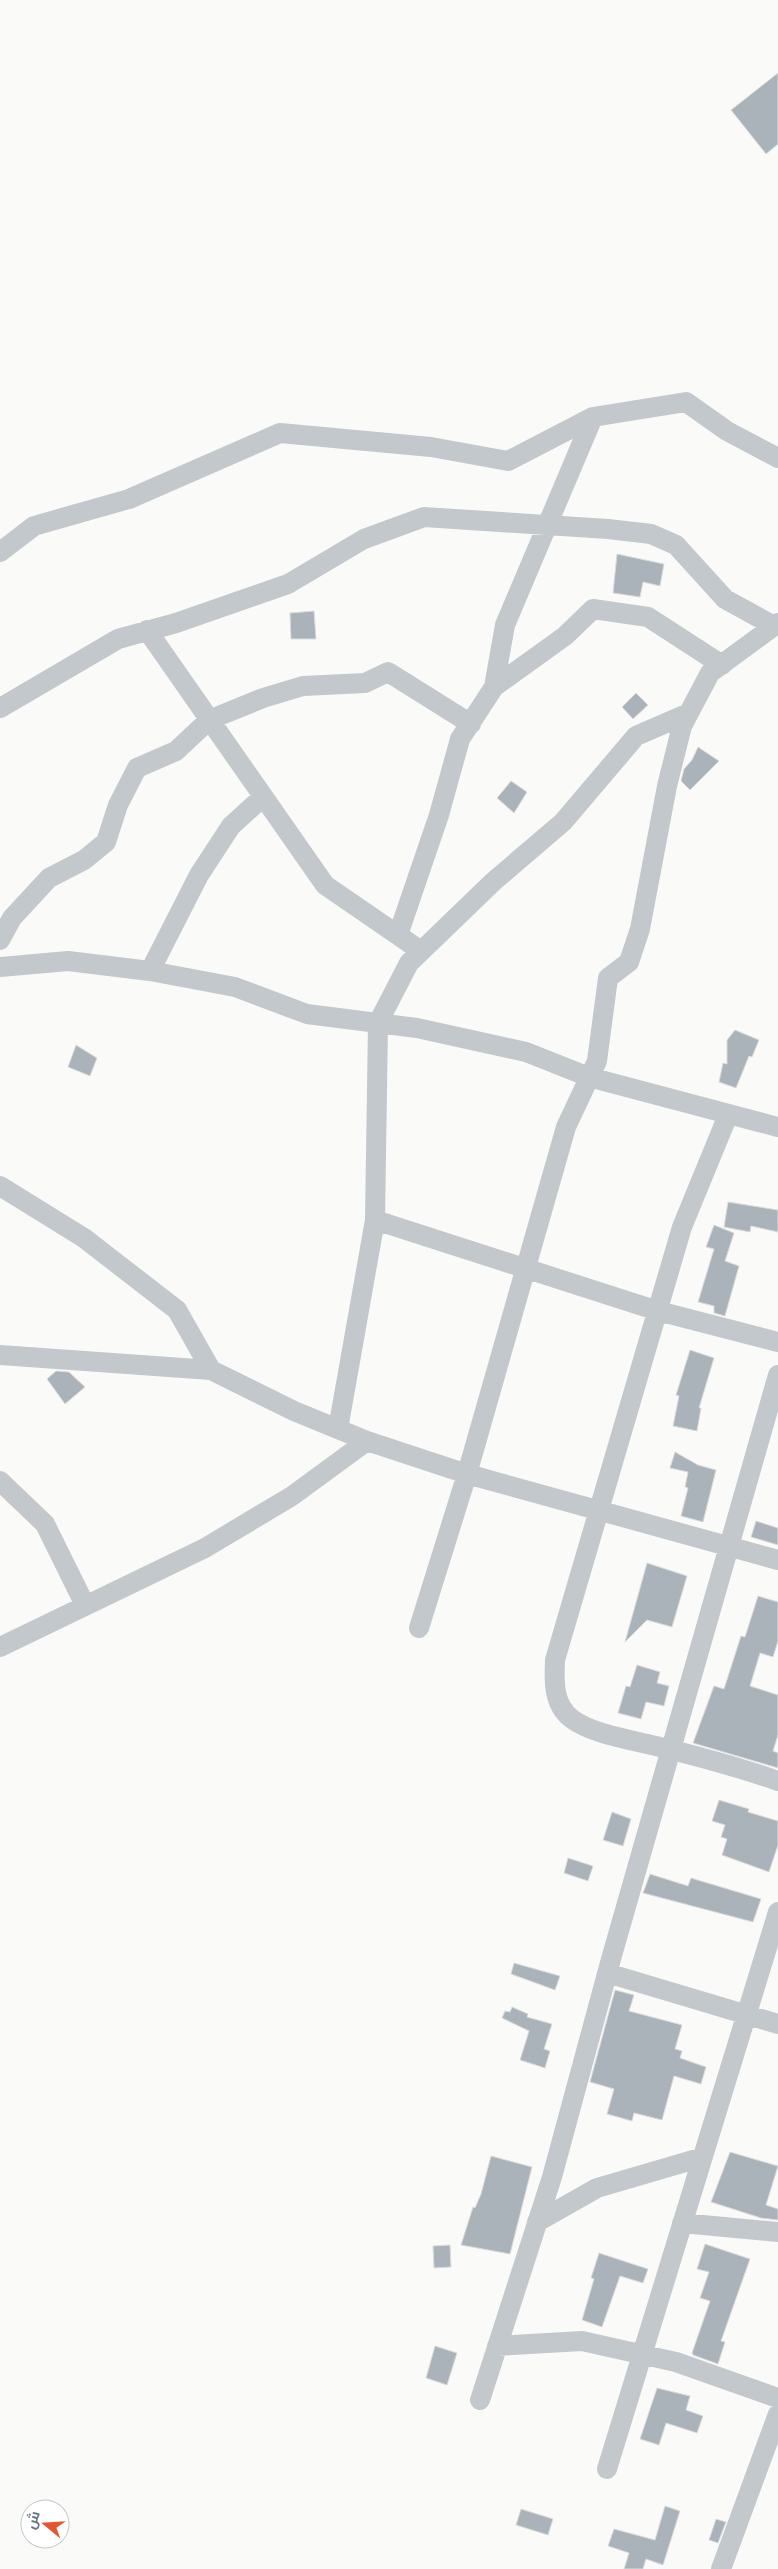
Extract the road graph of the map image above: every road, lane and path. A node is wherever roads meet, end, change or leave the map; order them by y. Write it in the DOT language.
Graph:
graph roads {
  1 [pos="593,416"];
  2 [pos="778,458"];
  3 [pos="547,524"];
  4 [pos="0,552"];
  5 [pos="776,625"];
  6 [pos="147,630"];
  7 [pos="722,665"];
  8 [pos="494,687"];
  9 [pos="0,708"];
  10 [pos="689,713"];
  11 [pos="209,720"];
  12 [pos="471,724"];
  13 [pos="263,797"];
  14 [pos="398,935"];
  15 [pos="0,940"];
  16 [pos="421,951"];
  17 [pos="0,967"];
  18 [pos="150,971"];
  19 [pos="378,1023"];
  20 [pos="589,1077"];
  21 [pos="728,1115"];
  22 [pos="778,1127"];
  23 [pos="0,1186"];
  24 [pos="374,1220"];
  25 [pos="525,1268"];
  26 [pos="658,1311"];
  27 [pos="778,1342"];
  28 [pos="0,1355"];
  29 [pos="211,1370"];
  30 [pos="778,1375"];
  31 [pos="338,1429"];
  32 [pos="367,1441"];
  33 [pos="467,1474"];
  34 [pos="0,1480"];
  35 [pos="599,1510"];
  36 [pos="729,1546"];
  37 [pos="778,1560"];
  38 [pos="85,1605"];
  39 [pos="419,1628"];
  40 [pos="0,1647"];
  41 [pos="671,1749"];
  42 [pos="778,1781"];
  43 [pos="778,1912"];
  44 [pos="607,1973"];
  45 [pos="746,2016"];
  46 [pos="778,2024"];
  47 [pos="703,2157"];
  48 [pos="537,2222"];
  49 [pos="682,2223"];
  50 [pos="778,2232"];
  51 [pos="497,2346"];
  52 [pos="642,2355"];
  53 [pos="778,2398"];
  54 [pos="480,2400"];
  55 [pos="778,2414"];
  56 [pos="607,2469"];
  57 [pos="721,2569"];
  1 -- 2 [label="street"];
  1 -- 3 [label="street"];
  1 -- 4 [label="street"];
  3 -- 5 [label="street"];
  3 -- 6 [label="street"];
  3 -- 8 [label="street"];
  5 -- 7 [label="street"];
  6 -- 9 [label="street"];
  6 -- 11 [label="street"];
  7 -- 8 [label="street"];
  7 -- 10 [label="street"];
  8 -- 12 [label="street"];
  10 -- 16 [label="street"];
  10 -- 20 [label="street"];
  11 -- 12 [label="street"];
  11 -- 13 [label="street"];
  11 -- 15 [label="street"];
  12 -- 14 [label="street"];
  13 -- 14 [label="street"];
  13 -- 18 [label="street"];
  14 -- 16 [label="street"];
  16 -- 19 [label="street"];
  17 -- 18 [label="street"];
  18 -- 19 [label="street"];
  19 -- 20 [label="street"];
  19 -- 24 [label="street"];
  20 -- 21 [label="street"];
  20 -- 25 [label="street"];
  21 -- 22 [label="street"];
  21 -- 26 [label="street"];
  23 -- 29 [label="street"];
  24 -- 25 [label="street"];
  24 -- 31 [label="street"];
  25 -- 26 [label="street"];
  25 -- 33 [label="street"];
  26 -- 27 [label="street"];
  26 -- 35 [label="street"];
  28 -- 29 [label="street"];
  29 -- 31 [label="street"];
  30 -- 36 [label="street"];
  31 -- 32 [label="street"];
  32 -- 33 [label="street"];
  32 -- 38 [label="street"];
  33 -- 35 [label="street"];
  33 -- 39 [label="street"];
  34 -- 38 [label="street"];
  35 -- 36 [label="street"];
  35 -- 41 [label="street"];
  36 -- 37 [label="street"];
  36 -- 41 [label="street"];
  38 -- 40 [label="street"];
  41 -- 42 [label="street"];
  41 -- 44 [label="street"];
  43 -- 45 [label="street"];
  44 -- 45 [label="street"];
  44 -- 48 [label="street"];
  45 -- 46 [label="street"];
  45 -- 47 [label="street"];
  47 -- 48 [label="street"];
  47 -- 49 [label="street"];
  48 -- 51 [label="street"];
  49 -- 50 [label="street"];
  49 -- 52 [label="street"];
  51 -- 52 [label="street"];
  51 -- 54 [label="street"];
  52 -- 53 [label="street"];
  52 -- 56 [label="street"];
  55 -- 57 [label="street"];
}
